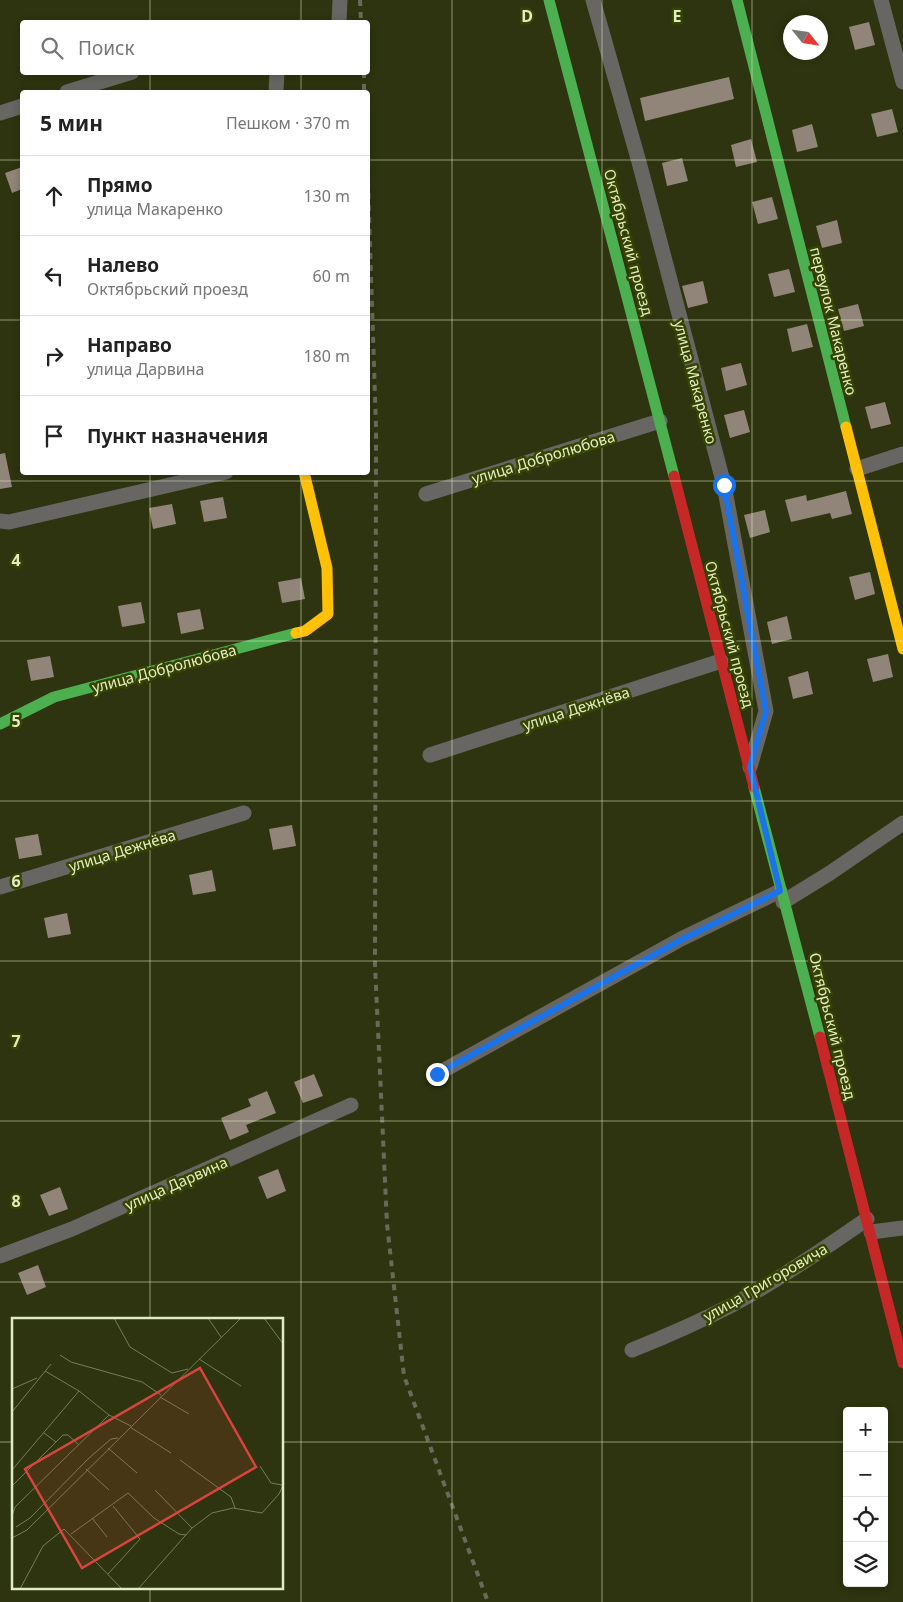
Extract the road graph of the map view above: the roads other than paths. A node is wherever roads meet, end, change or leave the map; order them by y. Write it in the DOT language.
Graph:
graph roads {
  1 [pos="340,0"];
  2 [pos="550,0"];
  3 [pos="593,0"];
  4 [pos="737,0"];
  5 [pos="881,0"];
  6 [pos="339,20"];
  7 [pos="122,75"];
  8 [pos="277,75"];
  9 [pos="903,82"];
  10 [pos="74,90"];
  11 [pos="276,90"];
  12 [pos="20,107"];
  13 [pos="0,113"];
  14 [pos="660,421"];
  15 [pos="903,454"];
  16 [pos="857,469"];
  17 [pos="213,475"];
  18 [pos="305,475"];
  19 [pos="426,494"];
  20 [pos="0,521"];
  21 [pos="903,649"];
  22 [pos="721,661"];
  23 [pos="0,724"];
  24 [pos="430,755"];
  25 [pos="750,767"];
  26 [pos="244,812"];
  27 [pos="903,823"];
  28 [pos="0,886"];
  29 [pos="782,896"];
  30 [pos="437,1074"];
  31 [pos="351,1105"];
  32 [pos="869,1226"];
  33 [pos="903,1228"];
  34 [pos="0,1256"];
  35 [pos="632,1350"];
  36 [pos="903,1363"];
  1 -- 6 [label="street"];
  2 -- 14 [label="street, Октябрьский проезд"];
  3 -- 25 [label="street, улица Макаренко"];
  4 -- 16 [label="street, переулок Макаренко"];
  5 -- 9 [label="street"];
  7 -- 10 [label="street"];
  8 -- 11 [label="street"];
  12 -- 13 [label="street"];
  14 -- 19 [label="street, улица Добролюбова"];
  14 -- 22 [label="street, Октябрьский проезд"];
  15 -- 16 [label="street"];
  16 -- 21 [label="street, переулок Макаренко"];
  17 -- 20 [label="street"];
  18 -- 23 [label="street, улица Добролюбова"];
  22 -- 24 [label="street, улица Дежнёва"];
  22 -- 25 [label="street, Октябрьский проезд"];
  25 -- 29 [label="street, Октябрьский проезд"];
  26 -- 28 [label="street, улица Дежнёва"];
  27 -- 29 [label="street"];
  29 -- 30 [label="street"];
  29 -- 32 [label="street, Октябрьский проезд"];
  31 -- 34 [label="street, улица Дарвина"];
  32 -- 33 [label="street, улица Григоровича"];
  32 -- 35 [label="street, улица Григоровича"];
  32 -- 36 [label="street, Октябрьский проезд"];
}
